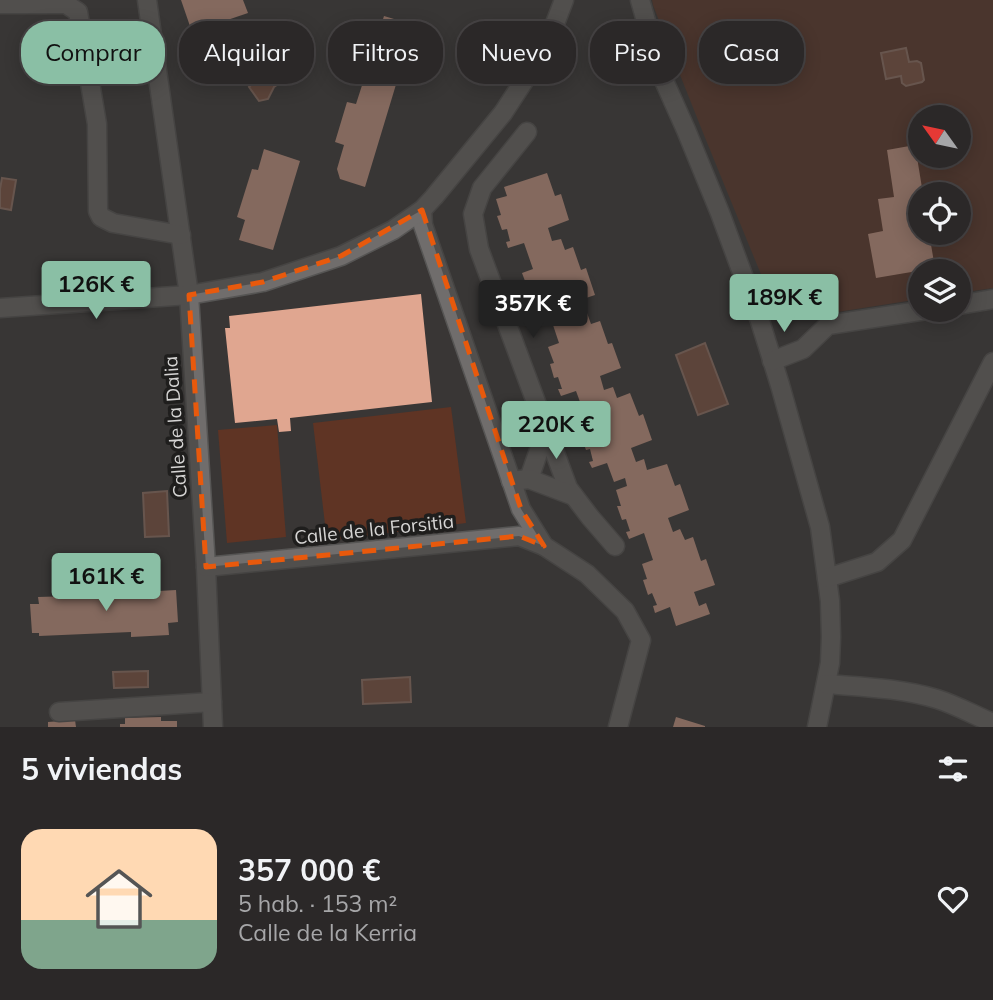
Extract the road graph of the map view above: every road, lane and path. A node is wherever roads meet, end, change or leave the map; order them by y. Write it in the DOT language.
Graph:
graph roads {
  1 [pos="147,0"];
  2 [pos="564,0"];
  3 [pos="639,0"];
  4 [pos="0,4"];
  5 [pos="527,132"];
  6 [pos="422,210"];
  7 [pos="181,236"];
  8 [pos="189,295"];
  9 [pos="993,299"];
  10 [pos="971,302"];
  11 [pos="0,308"];
  12 [pos="908,313"];
  13 [pos="772,361"];
  14 [pos="993,362"];
  15 [pos="547,430"];
  16 [pos="520,480"];
  17 [pos="574,496"];
  18 [pos="544,546"];
  19 [pos="615,546"];
  20 [pos="206,567"];
  21 [pos="827,578"];
  22 [pos="827,684"];
  23 [pos="212,702"];
  24 [pos="59,712"];
  25 [pos="993,723"];
  26 [pos="213,727"];
  27 [pos="618,727"];
  28 [pos="817,727"];
  1 -- 7 [label="street, Calle de la Dalia"];
  2 -- 6 [label="street"];
  3 -- 13 [label="street"];
  4 -- 7 [label="street"];
  5 -- 15 [label="street"];
  6 -- 8 [label="street"];
  6 -- 16 [label="street"];
  7 -- 8 [label="street, Calle de la Dalia"];
  8 -- 11 [label="street"];
  8 -- 20 [label="street, Calle de la Dalia"];
  9 -- 10 [label="street"];
  12 -- 13 [label="street"];
  13 -- 21 [label="street"];
  14 -- 21 [label="street"];
  15 -- 16 [label="street"];
  15 -- 17 [label="street"];
  16 -- 17 [label="street"];
  16 -- 18 [label="street"];
  17 -- 19 [label="street"];
  18 -- 20 [label="street, Calle de la Forsitia"];
  18 -- 27 [label="street"];
  20 -- 23 [label="street, Calle de la Dalia"];
  21 -- 22 [label="street"];
  22 -- 25 [label="street"];
  22 -- 28 [label="street"];
  23 -- 24 [label="street"];
  23 -- 26 [label="street, Calle de la Dalia"];
}
